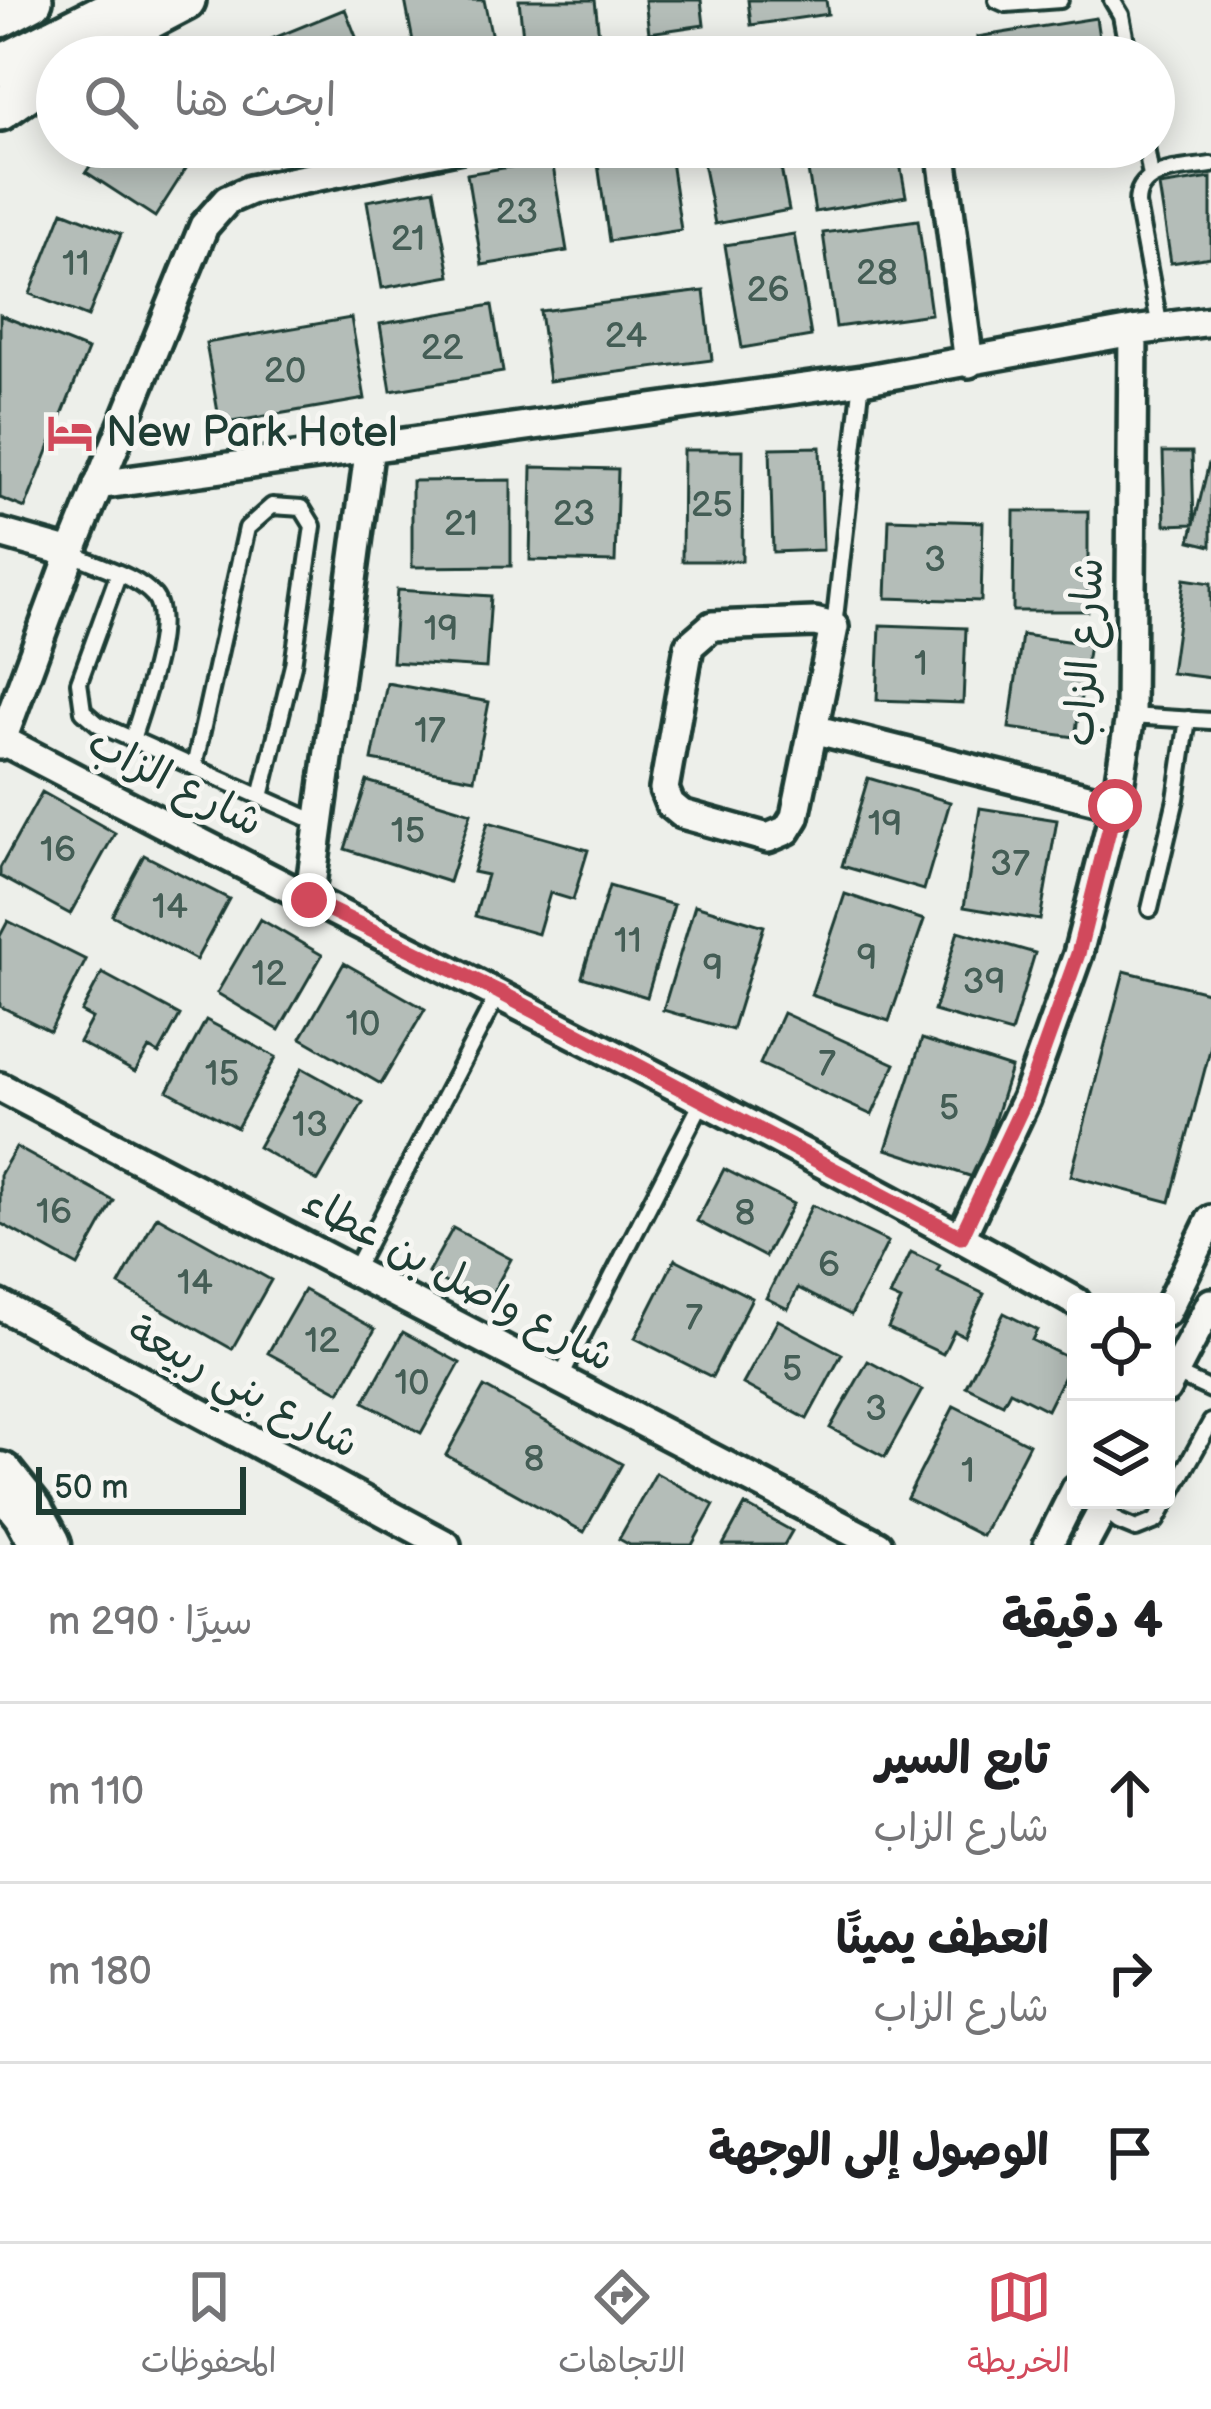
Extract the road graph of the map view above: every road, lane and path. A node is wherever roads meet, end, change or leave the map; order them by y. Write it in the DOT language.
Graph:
graph roads {
  1 [pos="32,0"];
  2 [pos="132,0"];
  3 [pos="185,0"];
  4 [pos="997,0"];
  5 [pos="1060,0"];
  6 [pos="1112,0"];
  7 [pos="0,17"];
  8 [pos="60,36"];
  9 [pos="116,36"];
  10 [pos="1125,36"];
  11 [pos="36,48"];
  12 [pos="0,66"];
  13 [pos="36,85"];
  14 [pos="0,110"];
  15 [pos="1211,165"];
  16 [pos="358,168"];
  17 [pos="944,168"];
  18 [pos="1149,168"];
  19 [pos="1151,176"];
  20 [pos="1211,321"];
  21 [pos="1147,329"];
  22 [pos="969,363"];
  23 [pos="862,380"];
  24 [pos="370,446"];
  25 [pos="98,485"];
  26 [pos="0,533"];
  27 [pos="71,553"];
  28 [pos="118,575"];
  29 [pos="834,627"];
  30 [pos="1130,716"];
  31 [pos="1189,719"];
  32 [pos="1211,721"];
  33 [pos="813,728"];
  34 [pos="132,740"];
  35 [pos="1,743"];
  36 [pos="194,767"];
  37 [pos="261,797"];
  38 [pos="1115,806"];
  39 [pos="321,824"];
  40 [pos="309,900"];
  41 [pos="1150,909"];
  42 [pos="499,992"];
  43 [pos="0,1087"];
  44 [pos="703,1100"];
  45 [pos="1211,1220"];
  46 [pos="961,1237"];
  47 [pos="353,1272"];
  48 [pos="1175,1294"];
  49 [pos="1067,1297"];
  50 [pos="0,1305"];
  51 [pos="1207,1322"];
  52 [pos="1175,1373"];
  53 [pos="560,1381"];
  54 [pos="1175,1382"];
  55 [pos="1211,1390"];
  56 [pos="1211,1422"];
  57 [pos="0,1477"];
  58 [pos="1175,1487"];
  59 [pos="1067,1508"];
  60 [pos="1103,1509"];
  61 [pos="1108,1509"];
  62 [pos="1163,1509"];
  63 [pos="0,1536"];
  64 [pos="16,1545"];
  65 [pos="46,1545"];
  66 [pos="446,1545"];
  67 [pos="878,1545"];
  68 [pos="1048,1545"];
  69 [pos="1084,1545"];
  1 -- 7 [label="main road"];
  2 -- 8 [label="main road"];
  3 -- 9 [label="main road"];
  4 -- 5 [label="lane"];
  6 -- 10 [label="lane"];
  11 -- 12 [label="main road"];
  13 -- 14 [label="main road"];
  15 -- 19 [label="lane"];
  16 -- 25 [label="street"];
  17 -- 22 [label="street"];
  18 -- 19 [label="lane"];
  19 -- 21 [label="lane"];
  20 -- 21 [label="street"];
  21 -- 22 [label="street"];
  21 -- 30 [label="street, شارع الزاب"];
  22 -- 23 [label="street"];
  23 -- 24 [label="street"];
  23 -- 29 [label="lane"];
  24 -- 25 [label="street"];
  24 -- 39 [label="street, شارع الزاب"];
  25 -- 27 [label="street"];
  26 -- 27 [label="street"];
  27 -- 28 [label="lane"];
  27 -- 35 [label="street"];
  28 -- 34 [label="lane"];
  28 -- 34 [label="lane"];
  29 -- 33 [label="street"];
  29 -- 33 [label="street"];
  30 -- 31 [label="lane"];
  30 -- 38 [label="street, شارع الزاب"];
  31 -- 32 [label="lane"];
  31 -- 41 [label="lane"];
  33 -- 38 [label="street"];
  34 -- 36 [label="lane"];
  35 -- 40 [label="street, شارع الزاب"];
  36 -- 37 [label="lane"];
  36 -- 37 [label="lane"];
  37 -- 39 [label="lane"];
  38 -- 46 [label="street, شارع الزاب"];
  39 -- 40 [label="street, شارع الزاب"];
  40 -- 42 [label="street, شارع الزاب"];
  42 -- 44 [label="street, شارع الزاب"];
  42 -- 47 [label="lane"];
  43 -- 47 [label="street, شارع واصل بن عطاء"];
  44 -- 46 [label="street, شارع الزاب"];
  44 -- 53 [label="lane"];
  45 -- 48 [label="street"];
  46 -- 49 [label="street, شارع الزاب"];
  47 -- 53 [label="street, شارع واصل بن عطاء"];
  50 -- 66 [label="street, شارع بني ربيعة"];
  51 -- 52 [label="street"];
  53 -- 67 [label="street, شارع واصل بن عطاء"];
  54 -- 55 [label="lane"];
  56 -- 58 [label="lane"];
  57 -- 65 [label="highway"];
  59 -- 68 [label="street"];
  60 -- 69 [label="street"];
  61 -- 62 [label="lane"];
  63 -- 64 [label="highway"];
}
